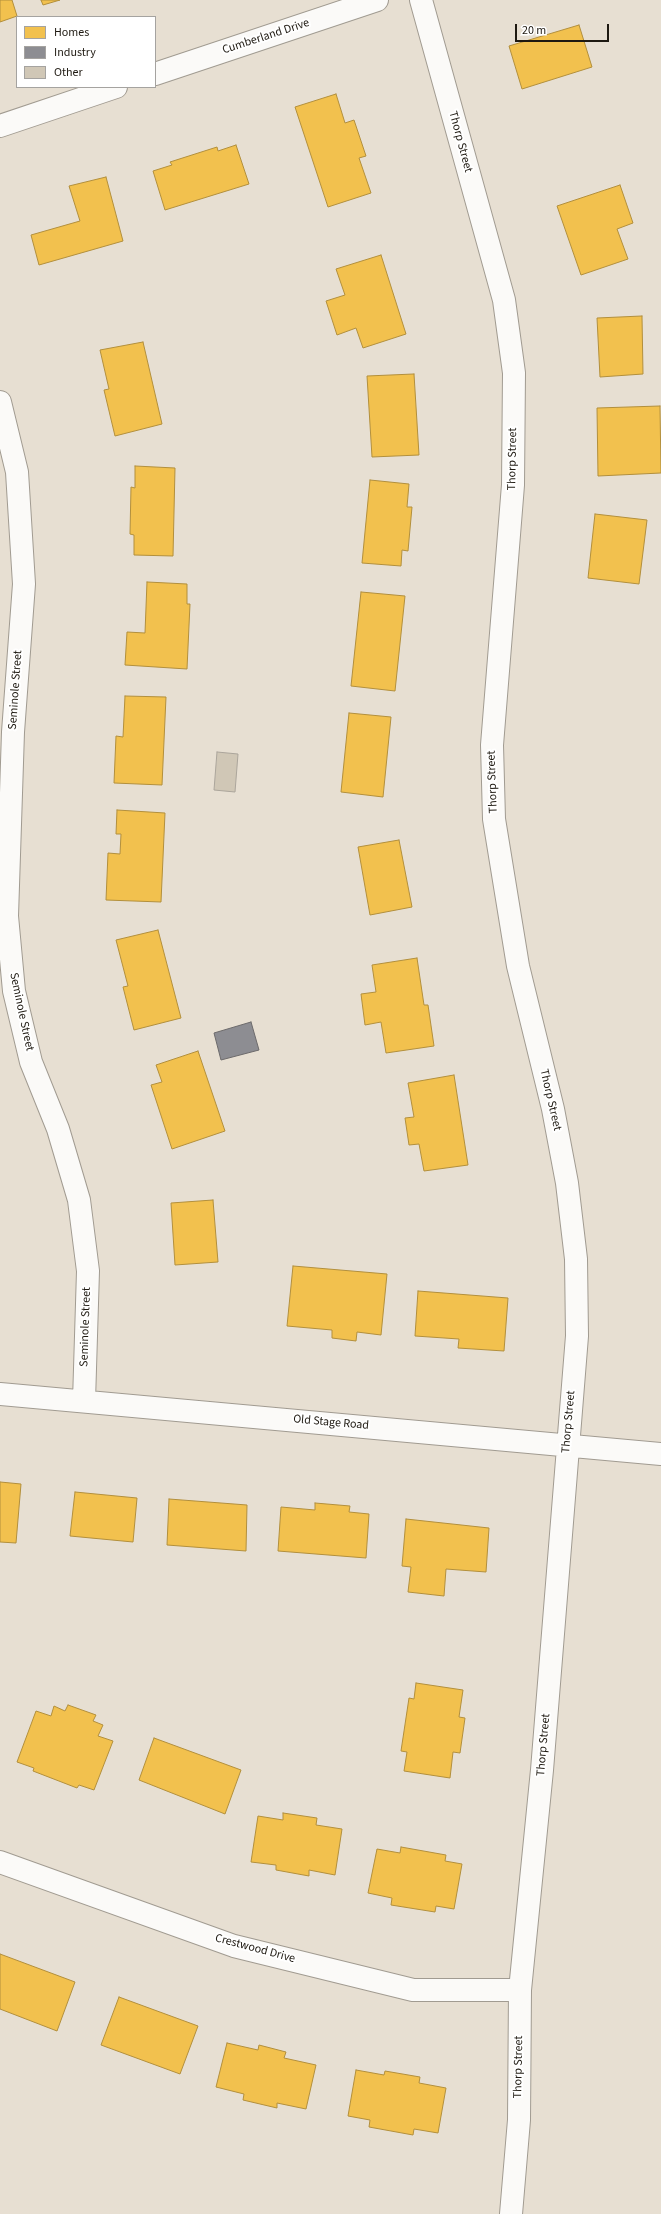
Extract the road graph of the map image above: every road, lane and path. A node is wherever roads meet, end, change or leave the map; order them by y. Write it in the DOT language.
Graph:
graph roads {
  1 [pos="377,0"];
  2 [pos="421,0"];
  3 [pos="156,74"];
  4 [pos="113,88"];
  5 [pos="0,126"];
  6 [pos="0,402"];
  7 [pos="0,1394"];
  8 [pos="84,1401"];
  9 [pos="567,1446"];
  10 [pos="661,1454"];
  11 [pos="0,1862"];
  12 [pos="520,1990"];
  13 [pos="510,2214"];
  1 -- 3 [label="street, Cumberland Drive"];
  2 -- 9 [label="street, Thorp Street"];
  4 -- 5 [label="street"];
  6 -- 8 [label="street, Seminole Street"];
  7 -- 8 [label="street, Old Stage Road"];
  8 -- 9 [label="street, Old Stage Road"];
  9 -- 10 [label="street, Old Stage Road"];
  9 -- 12 [label="street, Thorp Street"];
  11 -- 12 [label="street, Crestwood Drive"];
  12 -- 13 [label="street, Thorp Street"];
}
